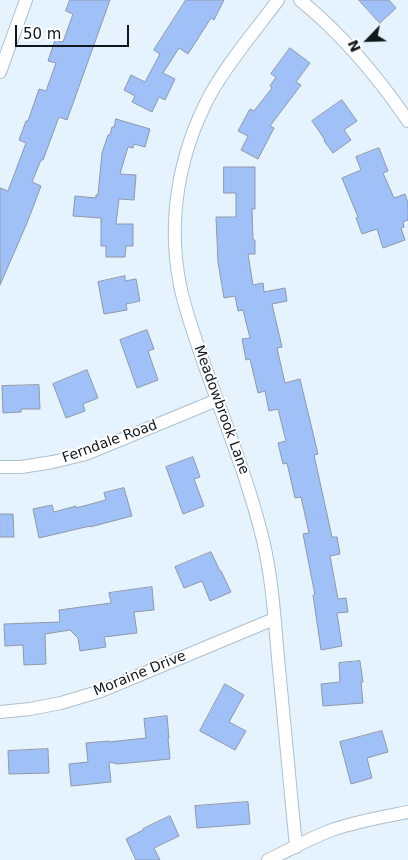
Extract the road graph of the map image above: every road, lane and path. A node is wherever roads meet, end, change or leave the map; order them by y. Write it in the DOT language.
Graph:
graph roads {
  1 [pos="26,0"];
  2 [pos="278,0"];
  3 [pos="300,0"];
  4 [pos="0,72"];
  5 [pos="408,122"];
  6 [pos="217,400"];
  7 [pos="0,467"];
  8 [pos="274,619"];
  9 [pos="0,712"];
  10 [pos="408,812"];
  11 [pos="296,847"];
  12 [pos="268,860"];
  1 -- 4 [label="street"];
  2 -- 6 [label="street, Meadowbrook Lane"];
  3 -- 5 [label="street"];
  6 -- 7 [label="street, Ferndale Road"];
  6 -- 8 [label="street, Meadowbrook Lane"];
  8 -- 9 [label="street, Moraine Drive"];
  8 -- 11 [label="street, Meadowbrook Lane"];
  10 -- 11 [label="street"];
  11 -- 12 [label="street"];
}
